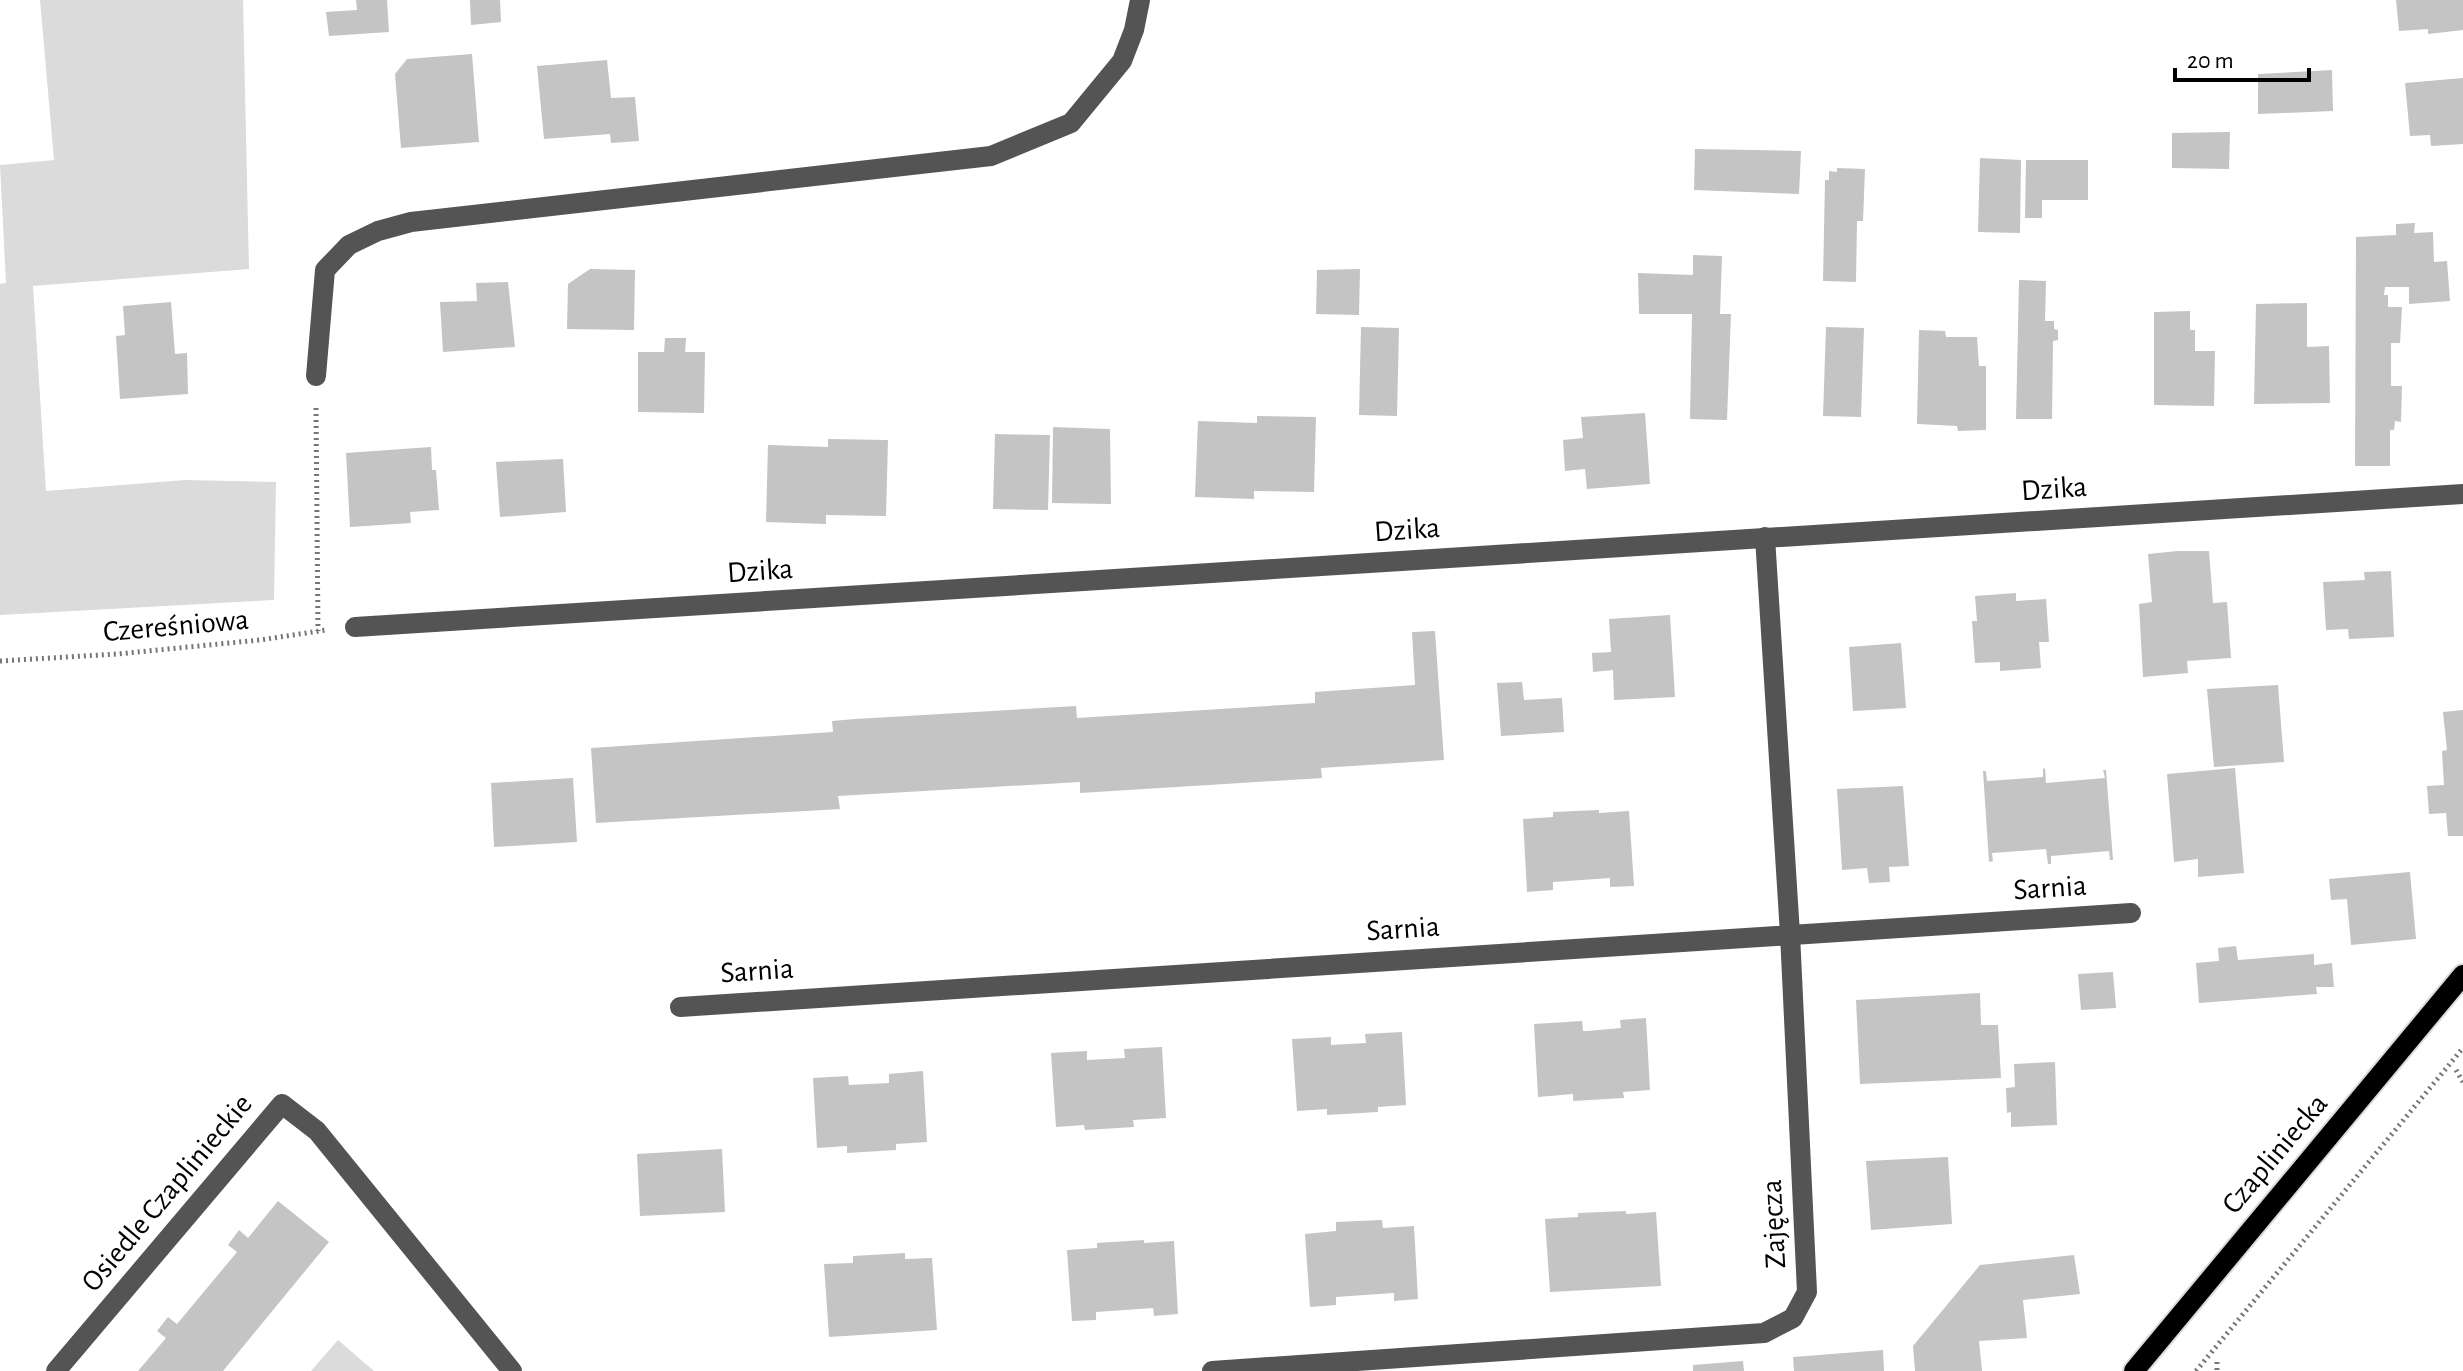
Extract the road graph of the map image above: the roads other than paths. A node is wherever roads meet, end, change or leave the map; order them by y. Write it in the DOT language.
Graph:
graph roads {
  1 [pos="1140,0"];
  2 [pos="316,376"];
  3 [pos="2463,494"];
  4 [pos="1765,537"];
  5 [pos="355,627"];
  6 [pos="2131,913"];
  7 [pos="1790,934"];
  8 [pos="2463,975"];
  9 [pos="680,1007"];
  10 [pos="56,1371"];
  11 [pos="512,1371"];
  12 [pos="1212,1371"];
  13 [pos="2134,1371"];
  1 -- 2 [label="street"];
  3 -- 4 [label="street, Dzika"];
  4 -- 5 [label="street, Dzika"];
  4 -- 7 [label="street, Zajęcza"];
  6 -- 7 [label="street, Sarnia"];
  7 -- 9 [label="street, Sarnia"];
  7 -- 12 [label="street, Zajęcza"];
  8 -- 13 [label="main road, Czapliniecka"];
  10 -- 11 [label="street, Osiedle Czaplinieckie"];
}
